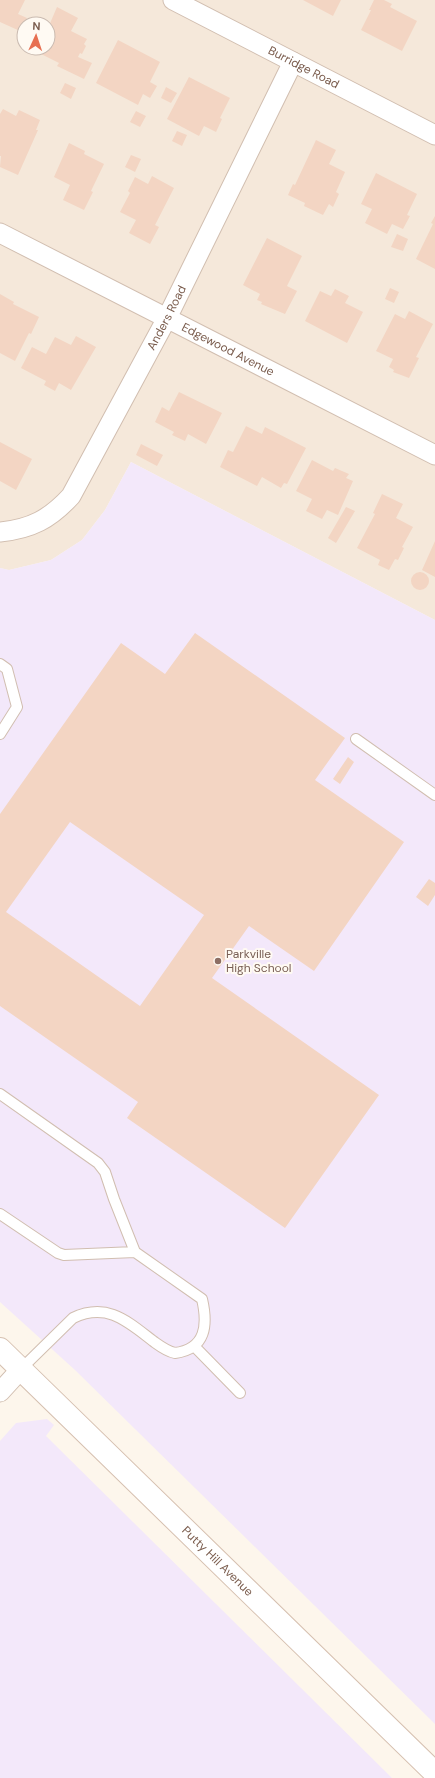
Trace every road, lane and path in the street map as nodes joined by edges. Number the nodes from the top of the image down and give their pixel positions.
1 (173, 0) edge
2 (292, 62) junction
3 (435, 135) edge
4 (0, 233) edge
5 (167, 318) junction
6 (435, 455) edge
7 (0, 532) edge
8 (0, 664) edge
9 (0, 734) edge
10 (356, 739) dead end
11 (435, 795) edge
12 (0, 1094) edge
13 (0, 1214) edge
14 (135, 1252) junction
15 (194, 1346) junction
16 (0, 1349) edge
17 (21, 1369) junction
18 (0, 1392) edge
19 (240, 1393) dead end
20 (435, 1773) edge

1 - 2 street, Burridge Road
2 - 3 street, Burridge Road
2 - 5 street, Anders Road
4 - 5 street, Edgewood Avenue
5 - 6 street, Edgewood Avenue
5 - 7 street, Anders Road
8 - 9 lane
10 - 11 lane
12 - 14 lane
13 - 14 lane
14 - 15 lane
15 - 17 lane
15 - 19 lane
16 - 17 main road, Putty Hill Avenue
17 - 18 street
17 - 20 main road, Putty Hill Avenue

